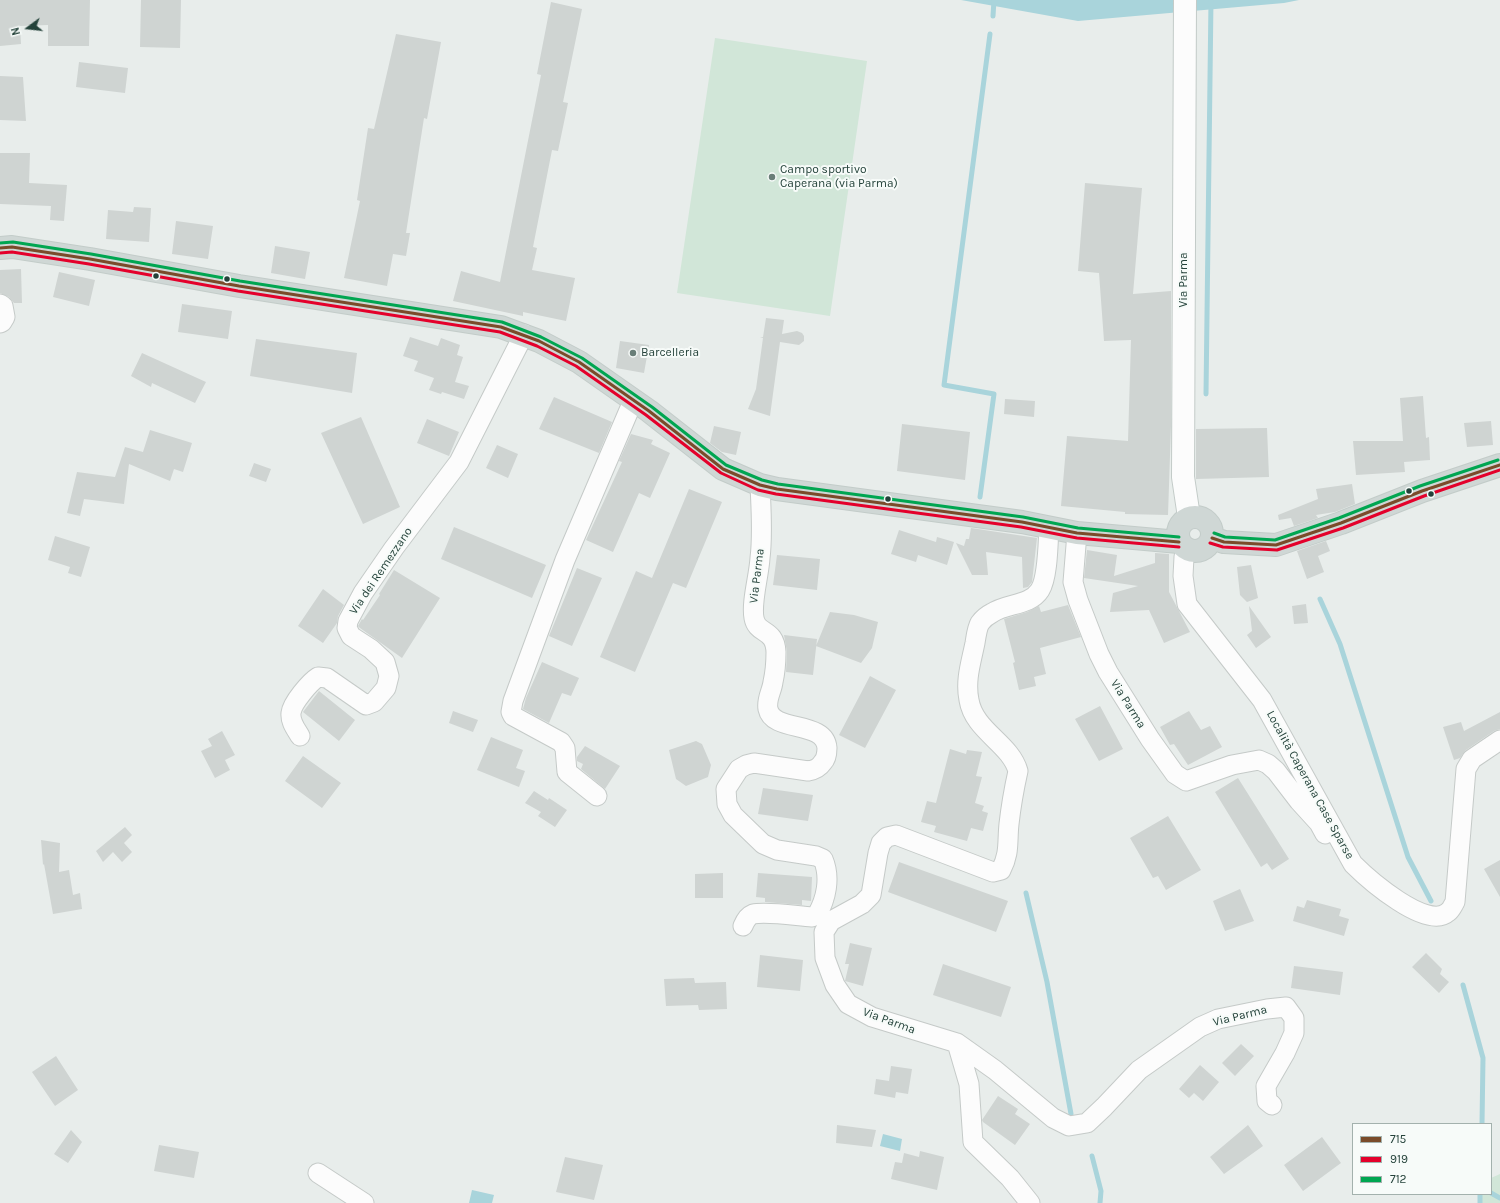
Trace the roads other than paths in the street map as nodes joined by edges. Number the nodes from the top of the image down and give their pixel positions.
1 (1185, 0) edge
2 (0, 248) edge
3 (0, 304) edge
4 (0, 323) edge
5 (524, 334) junction
6 (633, 401) junction
7 (1500, 465) edge
8 (760, 485) junction
9 (1189, 517) junction
10 (1049, 527) junction
11 (1077, 533) junction
12 (1212, 538) junction
13 (1183, 546) junction
14 (300, 736) dead end
15 (1500, 740) edge
16 (597, 796) dead end
17 (1346, 851) junction
18 (743, 926) dead end
19 (957, 1043) junction
20 (1272, 1105) dead end
21 (318, 1173) dead end
22 (364, 1203) edge
23 (1030, 1203) edge

1 - 9 main road, Via Parma
2 - 5 main road
3 - 4 street
5 - 6 main road
5 - 14 street, Via dei Remezzano
6 - 8 main road
6 - 16 street
7 - 12 main road
8 - 10 main road
8 - 18 street, Via Parma
9 - 12 main road
9 - 13 main road
10 - 11 main road
10 - 19 street, Via Parma
11 - 13 main road
11 - 17 street, Via Parma
12 - 13 main road
13 - 17 street, Località Caperana Case Sparse
15 - 17 street, Località Caperana Case Sparse
19 - 20 street, Via Parma
19 - 23 street
21 - 22 street

